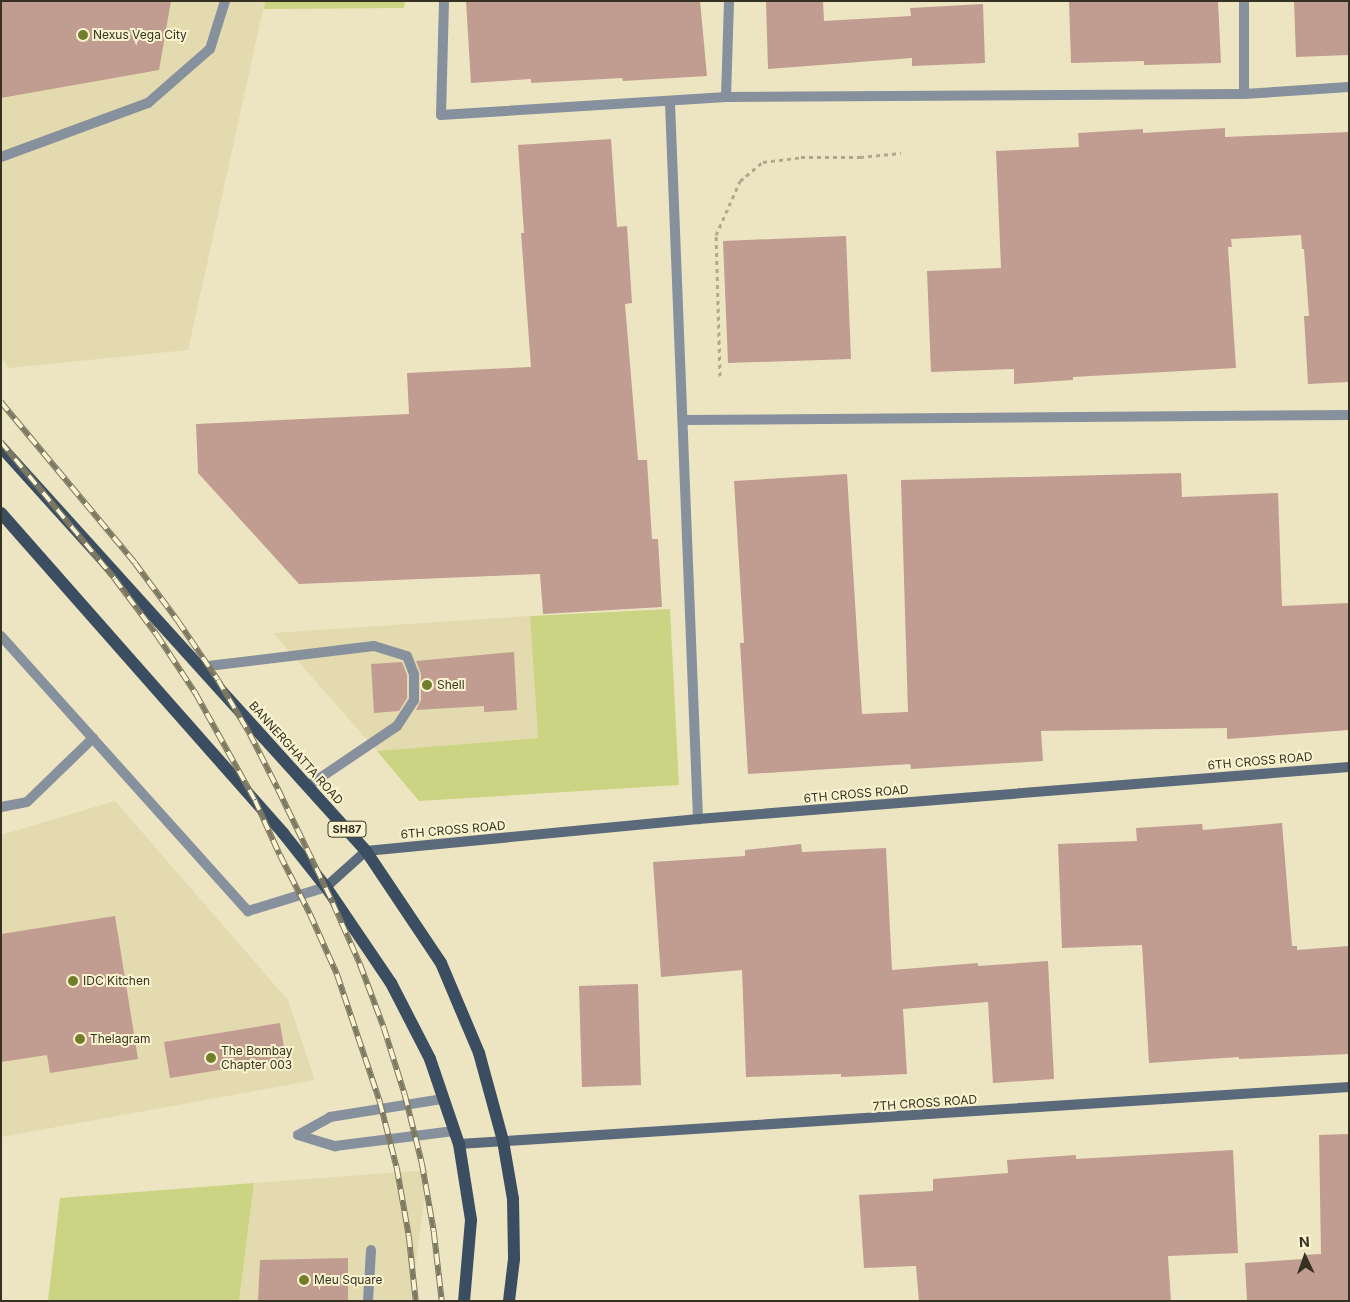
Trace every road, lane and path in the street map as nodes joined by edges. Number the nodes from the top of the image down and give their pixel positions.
1 (225, 1) edge
2 (444, 1) edge
3 (729, 1) edge
4 (1244, 1) edge
5 (1349, 87) edge
6 (1244, 94) junction
7 (726, 98) junction
8 (670, 103) junction
9 (901, 153) dead end
10 (1, 157) edge
11 (720, 376) dead end
12 (1349, 415) edge
13 (684, 420) junction
14 (1, 447) edge
15 (1, 513) edge
16 (1, 636) edge
17 (200, 667) junction
18 (93, 738) junction
19 (1349, 767) edge
20 (308, 786) junction
21 (1, 807) edge
22 (698, 819) junction
23 (366, 851) junction
24 (326, 887) junction
25 (1349, 1087) edge
26 (442, 1099) junction
27 (454, 1131) junction
28 (504, 1142) junction
29 (459, 1144) junction
30 (371, 1250) dead end
31 (368, 1301) edge
32 (464, 1301) edge
33 (509, 1301) edge

1 - 10 street
2 - 8 street
3 - 7 street
4 - 6 street
5 - 6 street
6 - 7 street
7 - 8 street
8 - 13 street
9 - 11 path
12 - 13 street
13 - 22 street
14 - 17 main road, BANNERGHATTA ROAD / SH87
15 - 24 main road
16 - 18 street
17 - 20 main road, BANNERGHATTA ROAD / SH87
17 - 20 street
18 - 21 street
18 - 24 street
19 - 22 main road, 6TH CROSS ROAD
20 - 23 main road, BANNERGHATTA ROAD / SH87
22 - 23 main road, 6TH CROSS ROAD
23 - 24 main road
23 - 28 main road, BANNERGHATTA ROAD / SH87
24 - 26 main road
25 - 28 main road, 7TH CROSS ROAD
26 - 27 main road
26 - 27 street
27 - 29 main road
28 - 29 main road, 7TH CROSS ROAD
28 - 33 main road, BANNERGHATTA ROAD / SH87
29 - 32 main road
30 - 31 street

